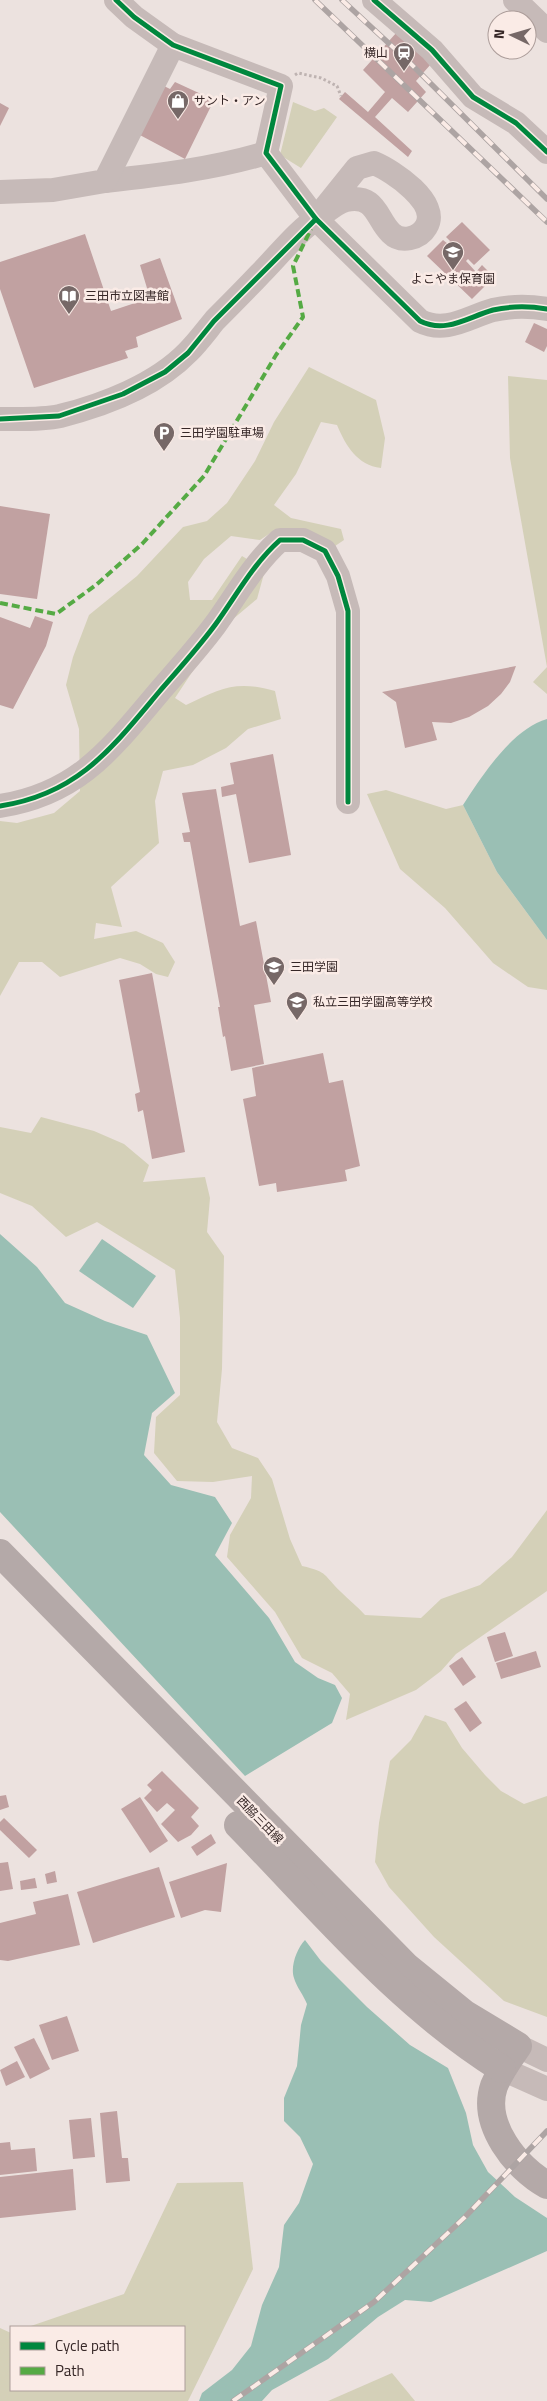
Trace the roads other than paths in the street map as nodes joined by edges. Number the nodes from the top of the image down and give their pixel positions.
1 (116, 0) edge
2 (374, 0) edge
3 (515, 0) edge
4 (547, 31) edge
5 (173, 45) junction
6 (547, 152) edge
7 (266, 153) junction
8 (105, 181) junction
9 (0, 192) edge
10 (316, 219) junction
11 (547, 309) edge
12 (0, 420) edge
13 (348, 802) dead end
14 (0, 806) edge
15 (0, 1553) edge
16 (0, 1580) edge
17 (518, 2046) junction
18 (547, 2060) edge
19 (502, 2069) junction
20 (547, 2090) edge
21 (547, 2185) edge

1 - 5 street
2 - 6 street
3 - 4 street
5 - 7 street
5 - 8 street
7 - 8 street
7 - 10 street
8 - 9 street
10 - 10 street
10 - 11 street
10 - 12 street
13 - 14 street
15 - 17 main road, 西脇三田線
16 - 19 main road, 西脇三田線
17 - 18 street
17 - 19 main road
19 - 20 street
19 - 21 main road

